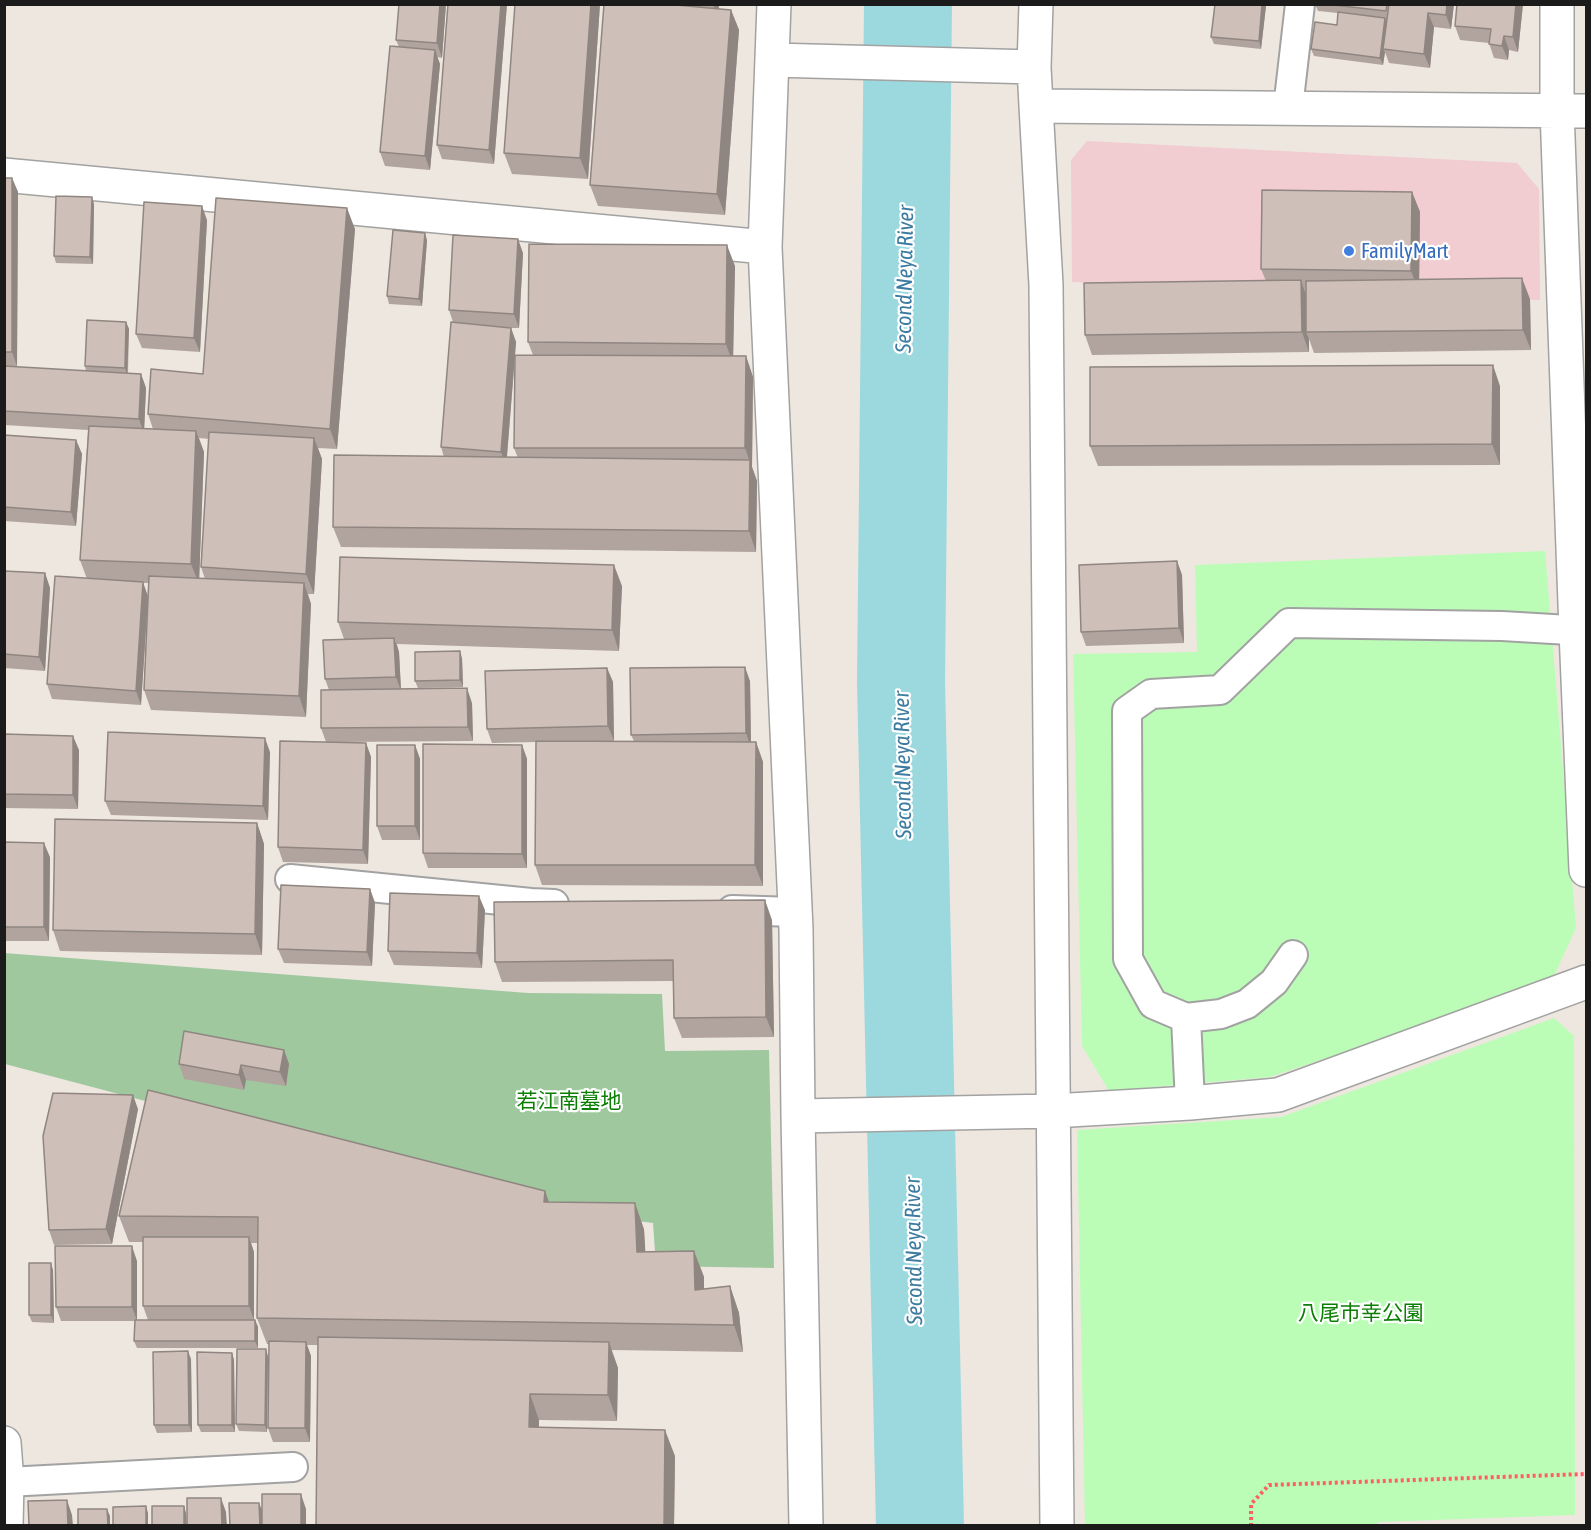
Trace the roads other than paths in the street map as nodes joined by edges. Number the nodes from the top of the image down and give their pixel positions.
1 (774, 4) edge
2 (1036, 4) edge
3 (1299, 4) edge
4 (1557, 4) edge
5 (773, 60) junction
6 (1034, 67) junction
7 (1036, 106) junction
8 (1288, 108) junction
9 (1572, 110) edge
10 (4, 175) edge
11 (765, 247) junction
12 (1581, 631) edge
13 (1587, 870) edge
14 (290, 879) dead end
15 (577, 904) edge
16 (703, 909) edge
17 (795, 912) junction
18 (1293, 955) dead end
19 (1587, 982) edge
20 (1186, 1018) junction
21 (1190, 1104) junction
22 (1053, 1111) junction
23 (798, 1116) junction
24 (4, 1443) edge
25 (293, 1467) dead end
26 (6, 1482) edge
27 (6, 1526) edge
28 (806, 1526) edge
29 (1058, 1526) edge

1 - 5 street
2 - 6 street
3 - 8 lane
4 - 9 street
5 - 6 street
5 - 11 street
6 - 7 street
7 - 8 street
7 - 22 street
8 - 9 street
9 - 12 street
10 - 11 street
11 - 17 street
12 - 13 street
12 - 20 lane
14 - 15 lane
16 - 17 lane
17 - 23 street
18 - 20 lane
19 - 21 street
20 - 21 lane
21 - 22 street
22 - 23 street
22 - 29 street
23 - 28 street
24 - 26 street
25 - 26 lane
26 - 27 street

